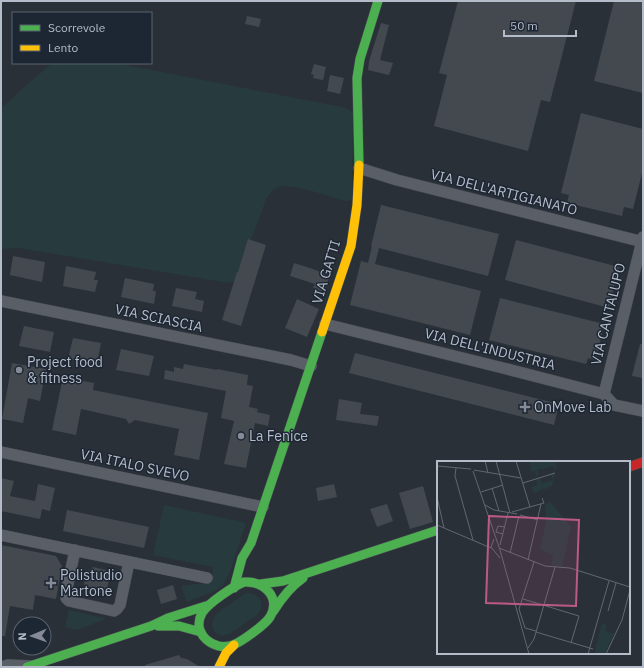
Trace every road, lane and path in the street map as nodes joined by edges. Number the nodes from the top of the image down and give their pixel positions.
1 (378, 1) edge
2 (359, 168) junction
3 (643, 241) edge
4 (1, 301) edge
5 (14, 304) junction
6 (1, 308) edge
7 (326, 324) junction
8 (311, 366) junction
9 (604, 394) junction
10 (643, 412) edge
11 (1, 452) edge
12 (643, 462) edge
13 (630, 467) edge
14 (263, 506) junction
15 (437, 530) edge
16 (1, 535) edge
17 (251, 543) junction
18 (74, 550) junction
19 (129, 562) junction
20 (249, 562) dead end
21 (252, 572) dead end
22 (313, 572) junction
23 (207, 578) dead end
24 (259, 583) junction
25 (234, 588) junction
26 (209, 605) junction
27 (273, 612) junction
28 (151, 626) junction
29 (201, 632) junction
30 (207, 641) junction
31 (234, 645) junction
32 (214, 662) edge
33 (29, 666) edge
34 (2, 667) edge

1 - 2 main road, VIA GATTI
2 - 3 street, VIA DELL'ARTIGIANATO
2 - 7 main road, VIA GATTI
3 - 9 street, VIA CANTALUPO
4 - 5 street, VIA SCIASCIA
5 - 6 street
5 - 8 street, VIA SCIASCIA
7 - 8 main road, VIA GATTI
7 - 9 street, VIA DELL'INDUSTRIA
8 - 14 main road, VIA GATTI
9 - 10 street, VIA DELL'INDUSTRIA
11 - 14 street, VIA ITALO SVEVO
12 - 13 main road
14 - 17 main road, VIA GATTI
15 - 22 main road
16 - 18 street
17 - 20 main road, VIA GATTI
17 - 25 main road, VIA GATTI
18 - 19 street
18 - 19 street
19 - 23 street
21 - 24 main road
22 - 24 main road
22 - 27 main road
24 - 25 main road
24 - 27 main road
25 - 26 main road
26 - 28 main road
26 - 29 main road
27 - 31 main road
28 - 29 main road
28 - 33 main road
29 - 30 main road
30 - 31 main road
30 - 32 main road
31 - 32 main road
33 - 34 street

